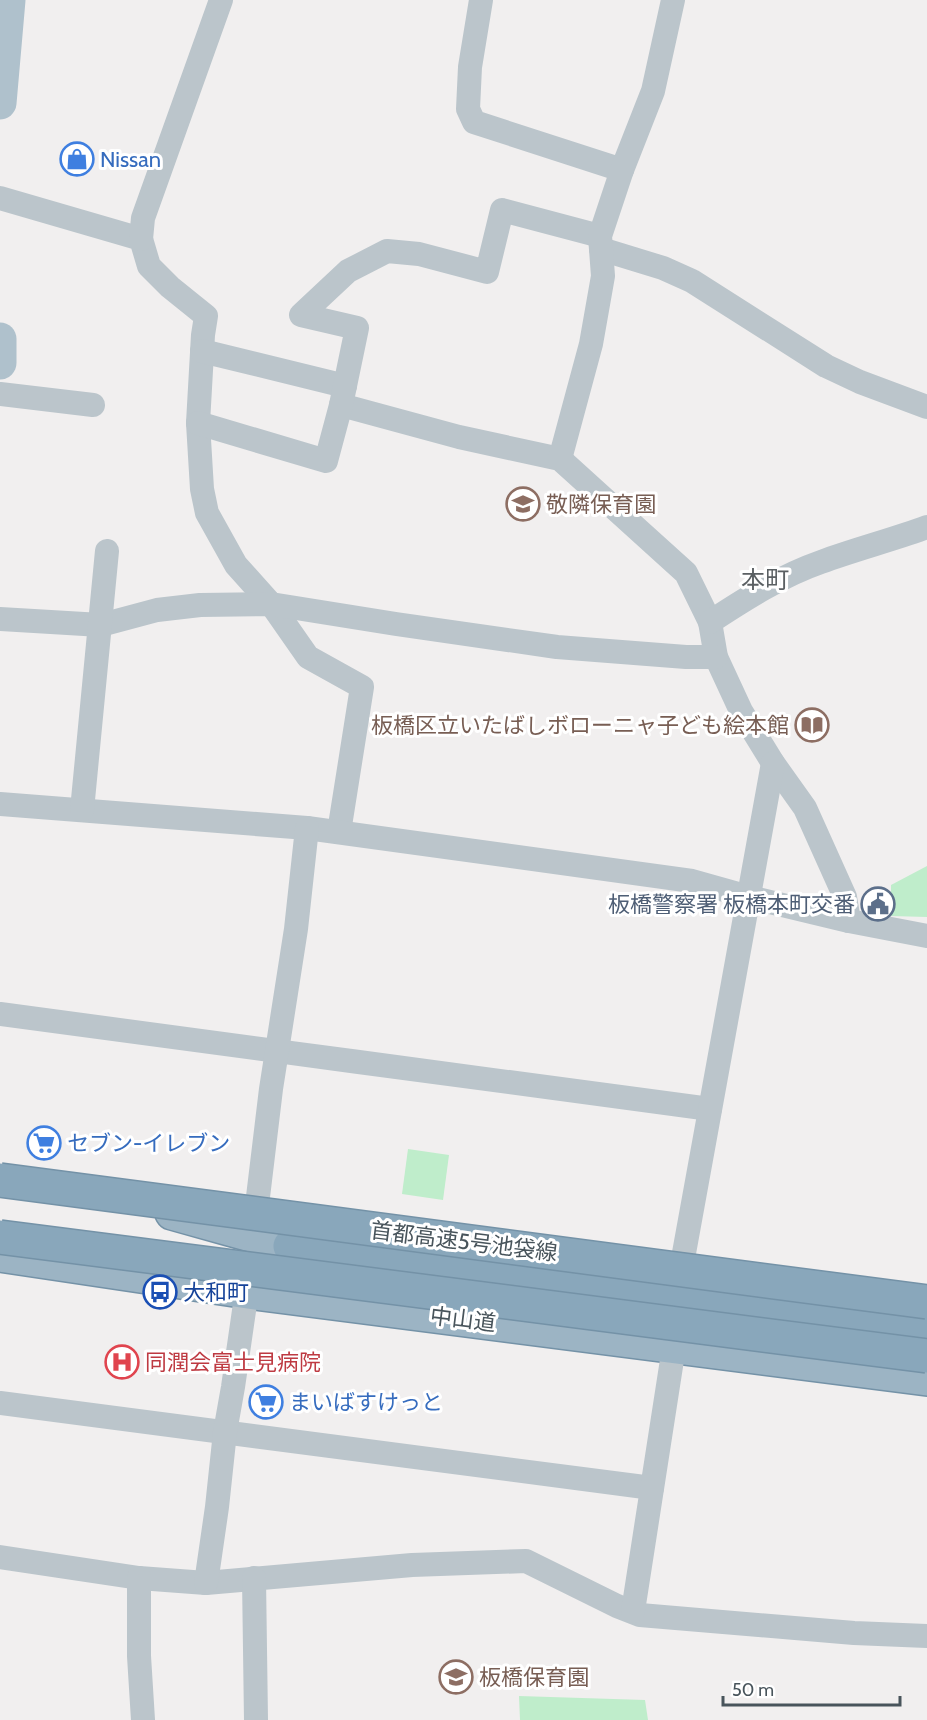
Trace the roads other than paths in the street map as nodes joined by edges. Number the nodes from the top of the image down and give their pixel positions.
1 (9, 0) edge
2 (221, 0) edge
3 (481, 0) edge
4 (673, 0) edge
5 (0, 103) edge
6 (622, 170) junction
7 (0, 198) edge
8 (141, 238) junction
9 (600, 243) junction
10 (0, 339) edge
11 (202, 351) junction
12 (0, 363) edge
13 (0, 394) edge
14 (343, 395) junction
15 (93, 405) dead end
16 (927, 407) edge
17 (198, 423) junction
18 (560, 459) junction
19 (927, 527) edge
20 (107, 551) dead end
21 (272, 604) junction
22 (0, 619) edge
23 (710, 622) junction
24 (101, 625) junction
25 (716, 657) junction
26 (773, 763) junction
27 (0, 804) edge
28 (82, 810) junction
29 (307, 828) junction
30 (339, 832) junction
31 (749, 897) junction
32 (849, 921) junction
33 (927, 936) edge
34 (0, 1014) edge
35 (277, 1050) junction
36 (710, 1109) junction
37 (0, 1170) edge
38 (0, 1180) edge
39 (254, 1222) junction
40 (0, 1237) edge
41 (0, 1255) edge
42 (682, 1264) junction
43 (248, 1292) junction
44 (927, 1293) edge
45 (927, 1302) edge
46 (927, 1330) edge
47 (674, 1347) junction
48 (927, 1356) edge
49 (927, 1379) edge
50 (0, 1403) edge
51 (225, 1432) junction
52 (652, 1488) junction
53 (0, 1557) edge
54 (139, 1578) junction
55 (254, 1578) junction
56 (206, 1582) junction
57 (633, 1611) junction
58 (927, 1636) edge
59 (143, 1720) edge
60 (256, 1720) edge

1 - 5 main road
2 - 8 street
3 - 6 street
4 - 6 street
6 - 9 street
7 - 8 street
8 - 11 street
9 - 14 street
9 - 16 street
9 - 18 street
10 - 12 main road
11 - 14 street
11 - 17 street
13 - 15 street
14 - 17 street
14 - 18 street
17 - 21 street
18 - 23 street
19 - 23 street
20 - 24 street
21 - 24 street
21 - 25 street
21 - 30 street
22 - 24 street
23 - 25 street
24 - 28 street
25 - 26 street
26 - 31 street
26 - 32 street
27 - 28 street
28 - 29 street
29 - 30 street
29 - 35 street
30 - 31 street
31 - 32 street
31 - 36 street
32 - 33 street
34 - 35 street
35 - 36 street
35 - 39 street
36 - 42 street
37 - 39 highway
38 - 45 highway, 首都高速5号池袋線, bridge
39 - 42 highway
39 - 43 street
39 - 46 highway
40 - 48 highway, bridge
41 - 43 highway, 中山道
42 - 44 highway
43 - 47 highway, 中山道
43 - 51 street
47 - 49 highway, 中山道
47 - 52 street
50 - 51 street
51 - 52 street
51 - 56 street
52 - 57 street
53 - 54 street
54 - 56 street
54 - 59 street
55 - 56 street
55 - 57 street
55 - 60 street
57 - 58 street

